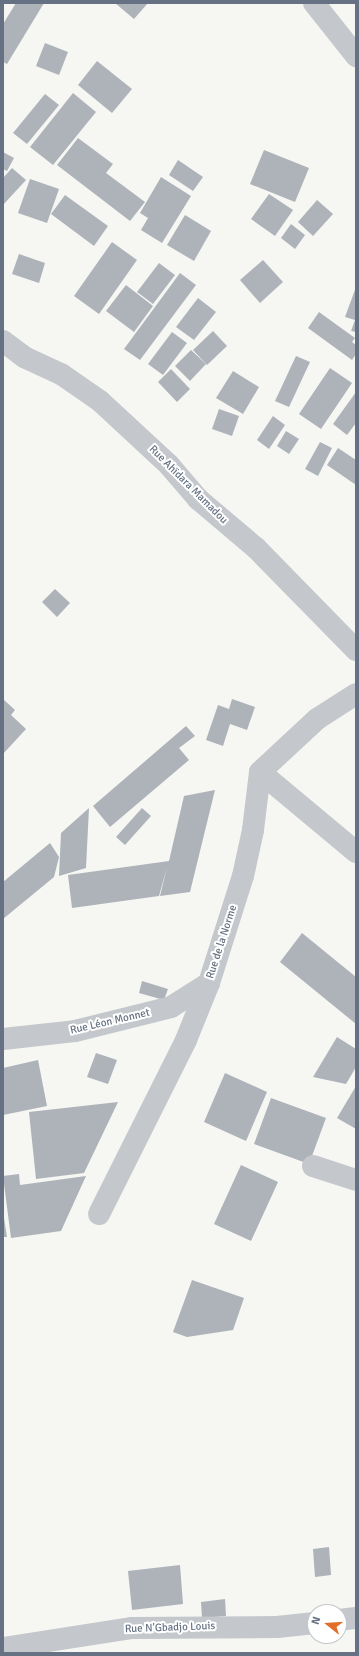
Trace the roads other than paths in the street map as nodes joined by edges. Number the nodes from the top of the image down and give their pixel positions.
1 (314, 3) edge
2 (356, 56) edge
3 (3, 341) edge
4 (356, 650) edge
5 (356, 694) edge
6 (260, 772) junction
7 (356, 852) edge
8 (209, 983) junction
9 (3, 1039) edge
10 (313, 1166) dead end
11 (356, 1180) edge
12 (99, 1214) dead end
13 (307, 1623) edge
14 (64, 1646) edge
15 (3, 1648) edge

1 - 2 street
3 - 4 street, Rue Ahïdara Mamadou
5 - 6 street
6 - 7 street
6 - 8 street, Rue de la Norme
8 - 9 street, Rue Léon Monnet
8 - 12 street, Rue de la Norme
10 - 11 street
13 - 14 street, Rue N'Gbadjo Louis
14 - 15 street, Rue N'Gbadjo Louis

